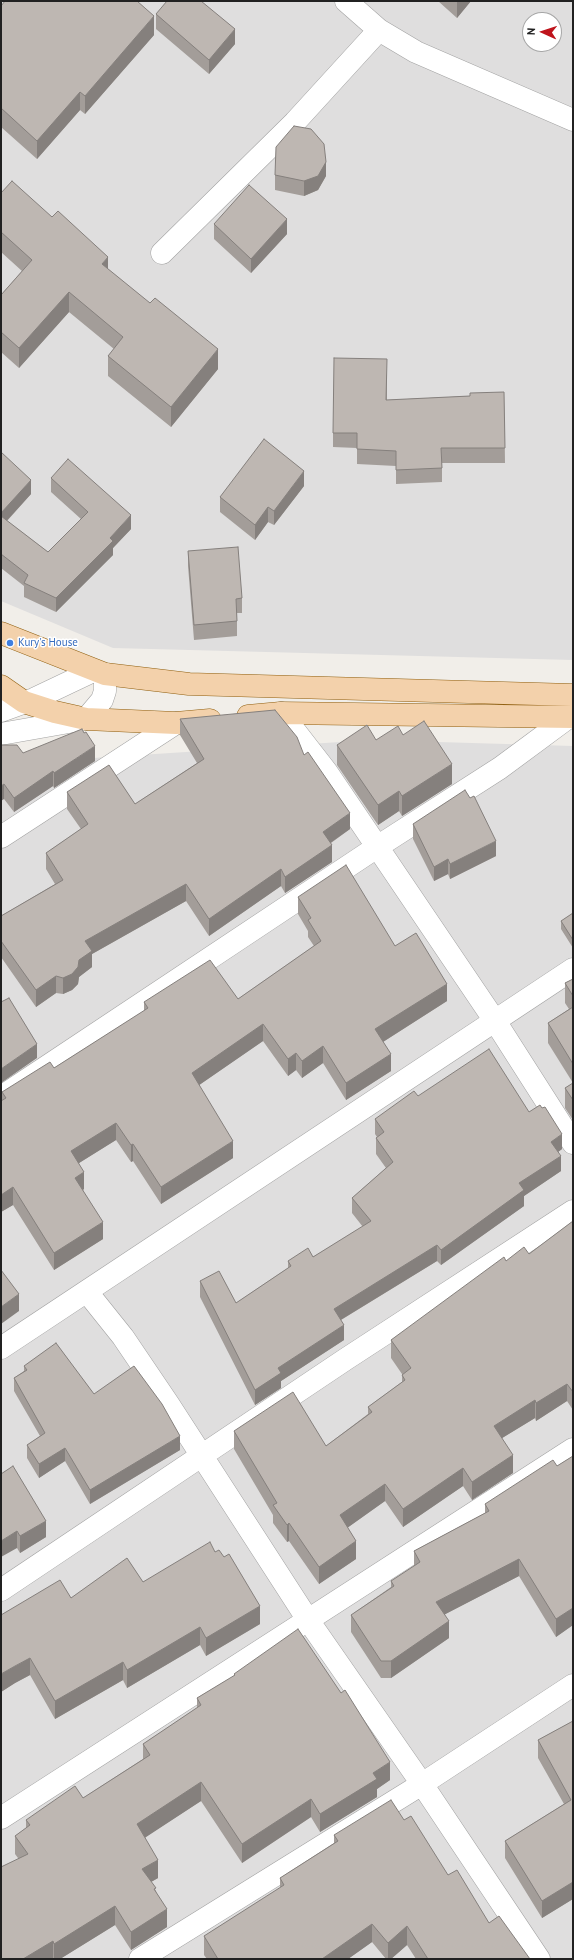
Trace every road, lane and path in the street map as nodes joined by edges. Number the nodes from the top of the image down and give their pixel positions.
1 (346, 1) edge
2 (379, 30) junction
3 (573, 120) edge
4 (162, 253) dead end
5 (1, 633) edge
6 (99, 672) junction
7 (1, 686) edge
8 (573, 695) edge
9 (24, 702) junction
10 (1, 711) edge
11 (281, 713) junction
12 (571, 717) edge
13 (86, 719) junction
14 (176, 723) junction
15 (1, 734) edge
16 (1, 837) edge
17 (377, 847) junction
18 (573, 969) edge
19 (495, 1022) junction
20 (1, 1097) edge
21 (573, 1143) edge
22 (573, 1211) edge
23 (87, 1292) junction
24 (1, 1348) edge
25 (573, 1449) edge
26 (202, 1455) junction
27 (1, 1590) edge
28 (308, 1620) junction
29 (573, 1685) edge
30 (422, 1784) junction
31 (1, 1818) edge
32 (140, 1959) edge
33 (539, 1959) edge

1 - 2 street
2 - 3 street
2 - 4 street
5 - 6 main road
6 - 8 main road
6 - 9 street
6 - 13 street
7 - 9 main road
9 - 10 street
9 - 13 main road
11 - 12 main road
11 - 14 main road
11 - 17 street
12 - 17 street
13 - 14 main road
13 - 15 street
14 - 16 street
17 - 19 street
17 - 20 street
18 - 19 street
19 - 21 street
19 - 23 street
22 - 26 street
23 - 24 street
23 - 26 street
25 - 28 street
26 - 27 street
26 - 28 street
28 - 30 street
28 - 31 street
29 - 30 street
30 - 32 street
30 - 33 street

